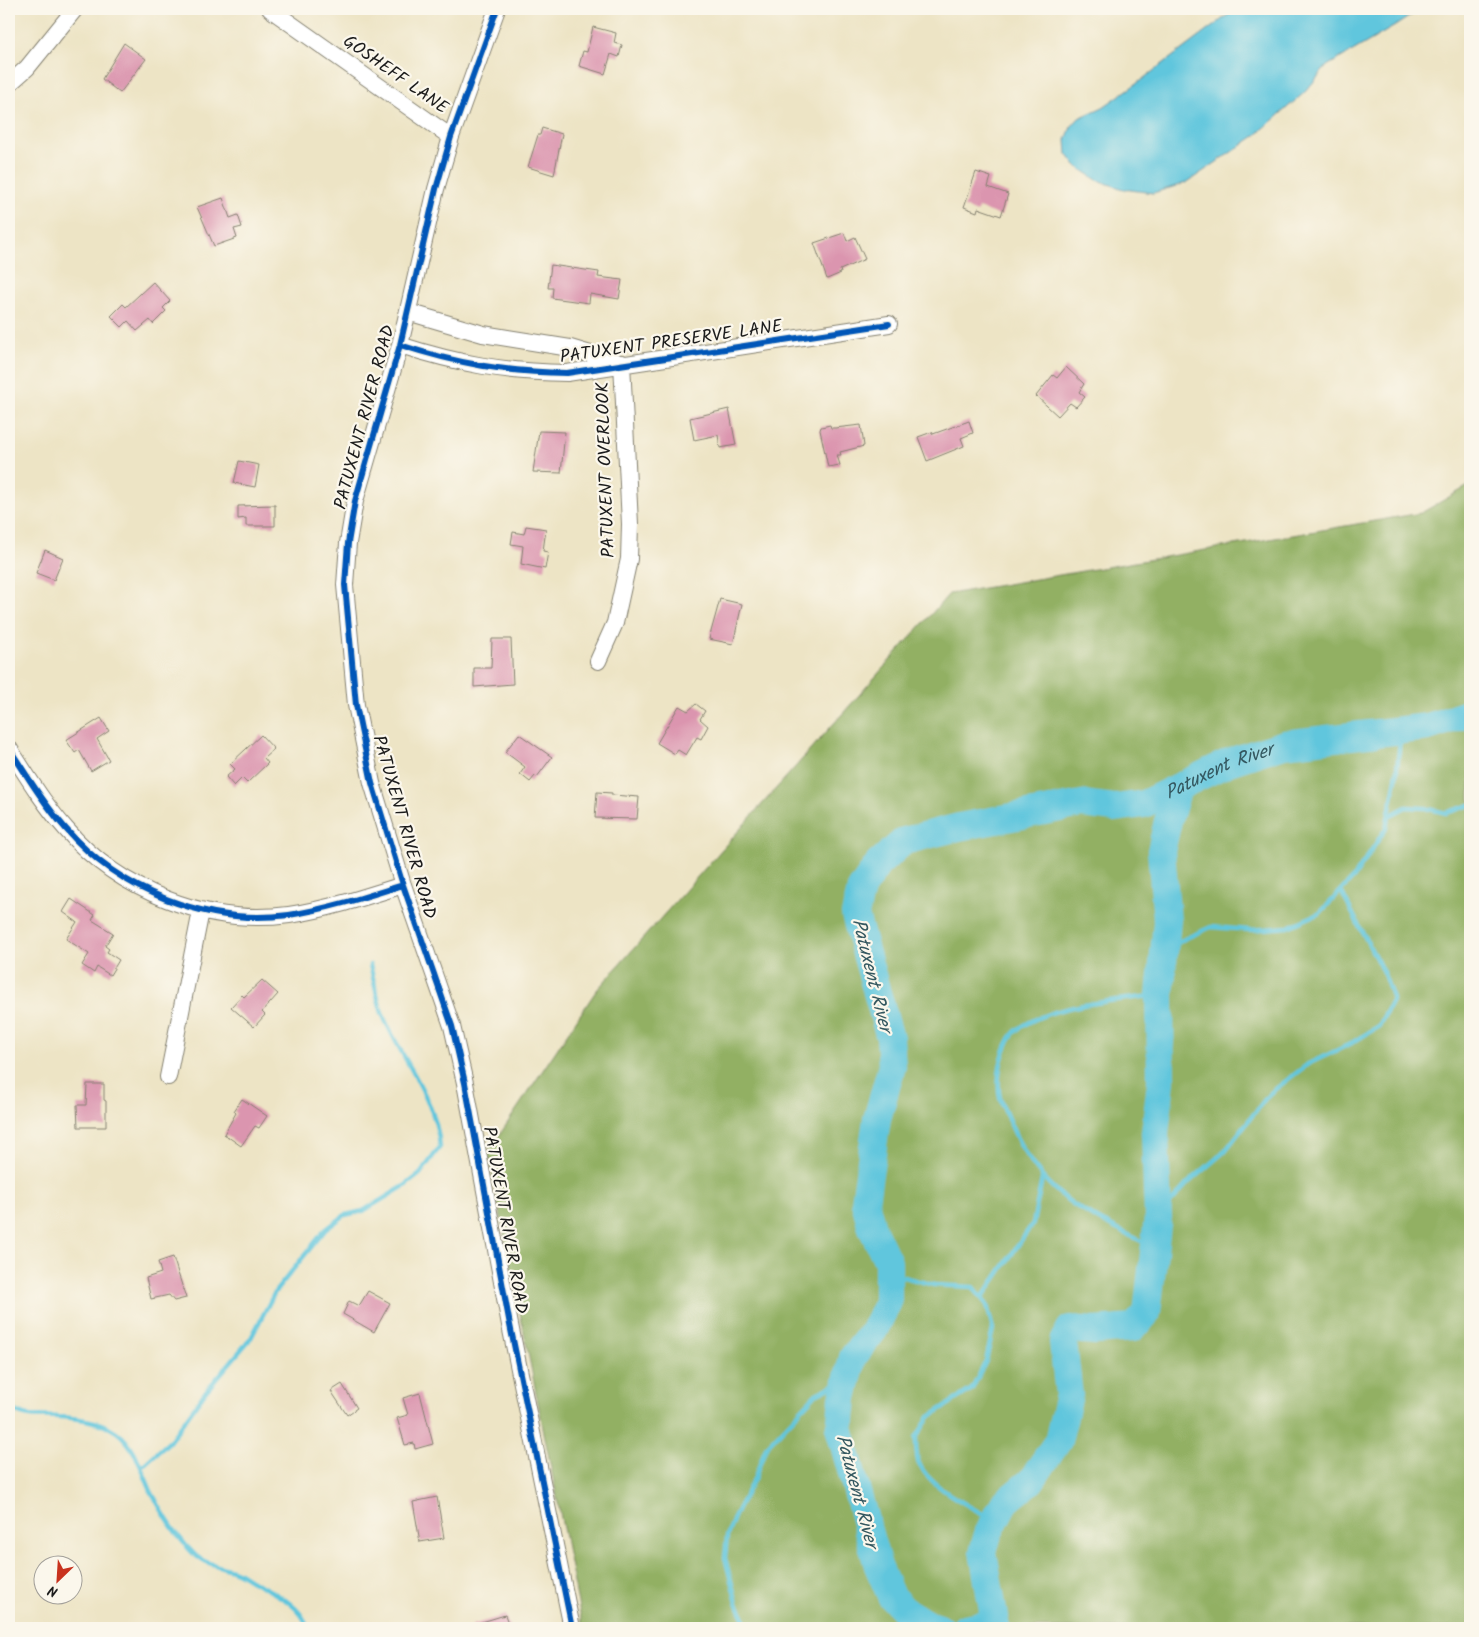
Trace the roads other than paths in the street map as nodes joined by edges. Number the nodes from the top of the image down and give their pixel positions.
1 (75, 9) edge
2 (270, 9) edge
3 (497, 9) edge
4 (9, 84) edge
5 (451, 137) junction
6 (408, 312) junction
7 (889, 324) dead end
8 (400, 346) junction
9 (622, 363) junction
10 (598, 662) dead end
11 (9, 748) edge
12 (403, 885) junction
13 (201, 911) junction
14 (168, 1077) dead end
15 (572, 1628) edge

1 - 4 street
2 - 5 street, GOSHEFF LANE
3 - 5 street, PATUXENT RIVER ROAD
5 - 6 street, PATUXENT RIVER ROAD
6 - 8 street, PATUXENT RIVER ROAD
6 - 9 street, PATUXENT PRESERVE LANE
7 - 9 street, PATUXENT PRESERVE LANE
8 - 9 street, PATUXENT PRESERVE LANE
8 - 12 street, PATUXENT RIVER ROAD
9 - 10 street, PATUXENT OVERLOOK
11 - 13 street
12 - 13 street
12 - 15 street, PATUXENT RIVER ROAD
13 - 14 street

